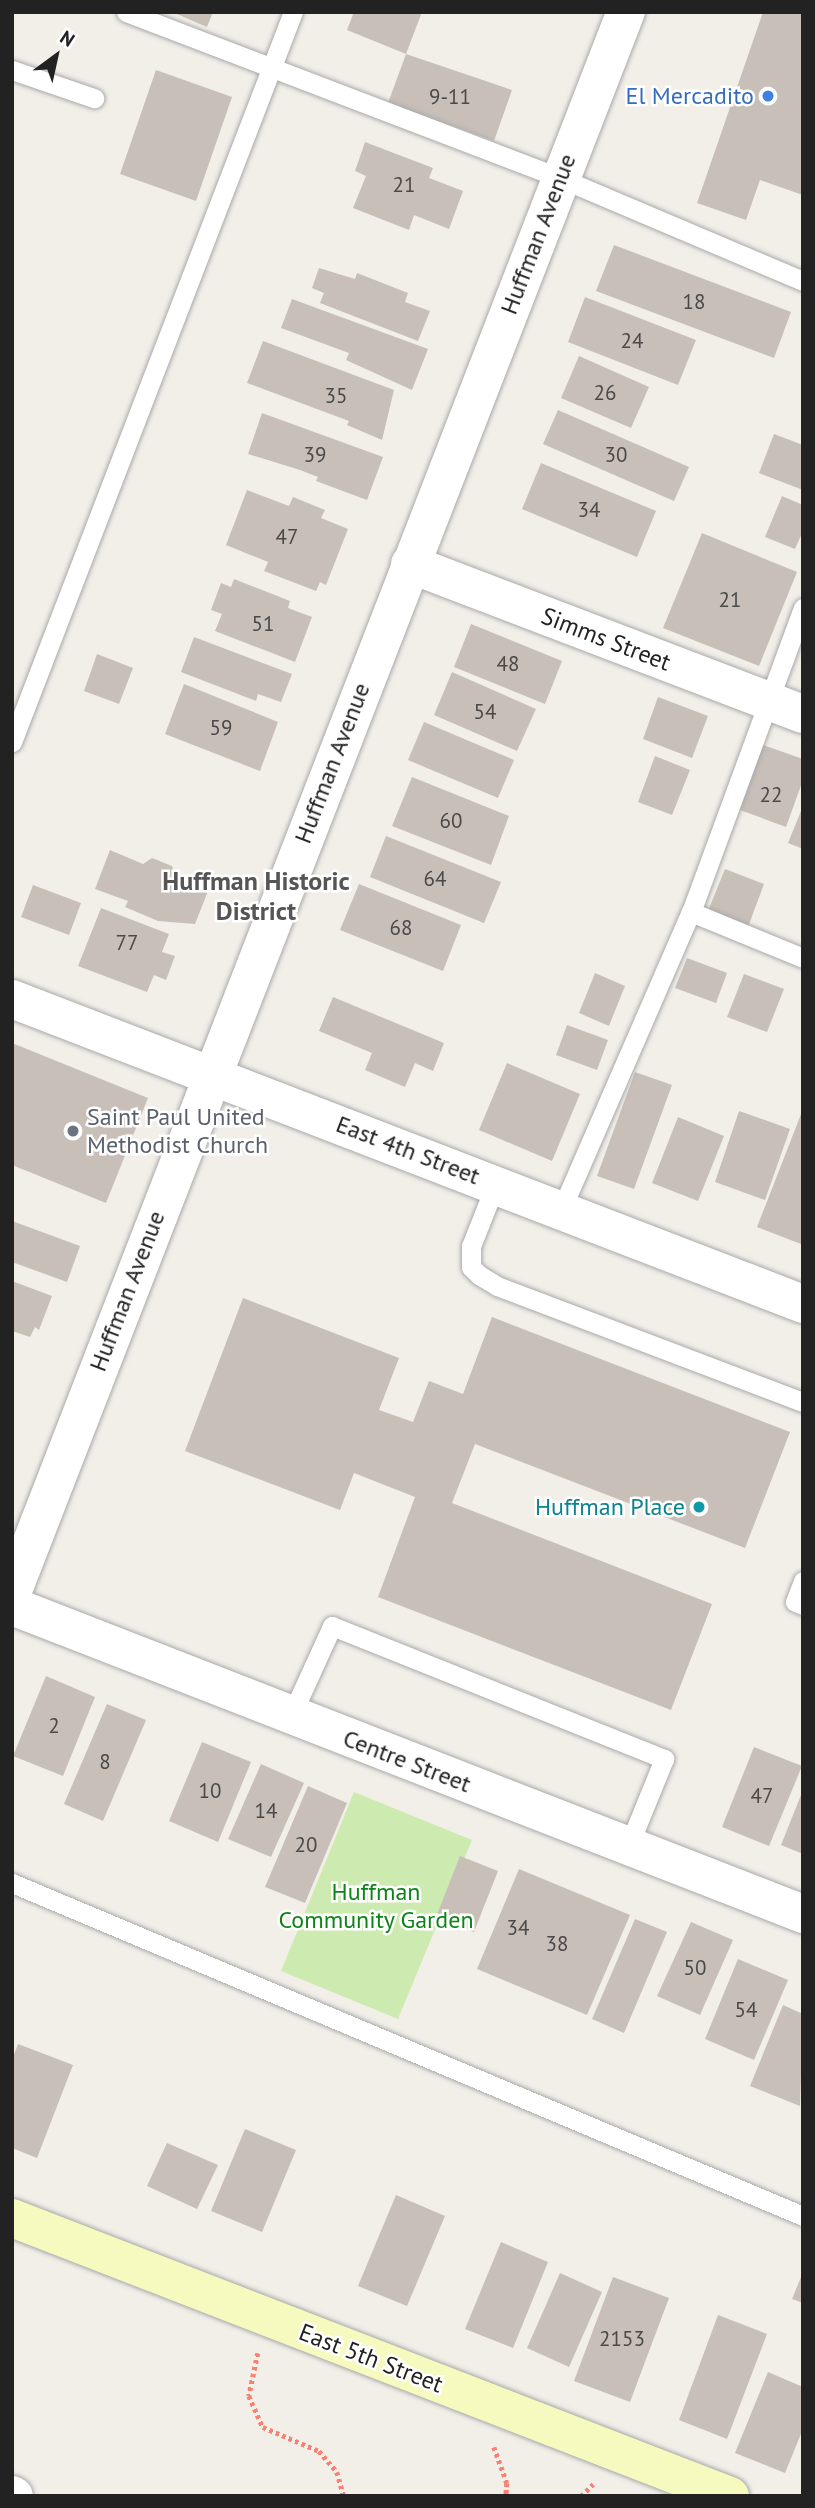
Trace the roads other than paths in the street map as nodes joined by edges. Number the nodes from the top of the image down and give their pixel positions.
1 (126, 12) edge
2 (293, 12) edge
3 (626, 12) edge
4 (272, 68) junction
5 (12, 69) edge
6 (94, 98) dead end
7 (560, 178) junction
8 (803, 281) edge
9 (410, 564) junction
10 (803, 608) edge
11 (786, 708) edge
12 (12, 742) edge
13 (691, 912) junction
14 (803, 958) edge
15 (12, 999) edge
16 (210, 1075) junction
17 (496, 1183) junction
18 (562, 1208) junction
19 (803, 1304) edge
20 (803, 1402) edge
21 (803, 1581) edge
22 (12, 1593) edge
23 (12, 1605) edge
24 (803, 1605) edge
25 (290, 1716) junction
26 (628, 1847) junction
27 (12, 1883) edge
28 (803, 1914) edge
29 (803, 2216) edge
30 (12, 2218) edge
31 (730, 2496) edge

1 - 4 lane
2 - 4 lane
3 - 7 street, Huffman Avenue
4 - 7 lane
4 - 12 lane
5 - 6 lane
7 - 8 lane
7 - 9 street, Huffman Avenue
9 - 11 street, Simms Street
9 - 16 street, Huffman Avenue
10 - 11 lane
11 - 13 lane
13 - 14 lane
13 - 18 lane
15 - 16 street, East 4th Street
16 - 17 street, East 4th Street
16 - 22 street, Huffman Avenue
17 - 18 street, East 4th Street
17 - 20 lane
18 - 19 street, East 4th Street
21 - 24 lane
23 - 25 street, Centre Street
25 - 26 street, Centre Street
25 - 26 lane
26 - 28 street, Centre Street
27 - 29 lane
30 - 31 main road, East 5th Street

